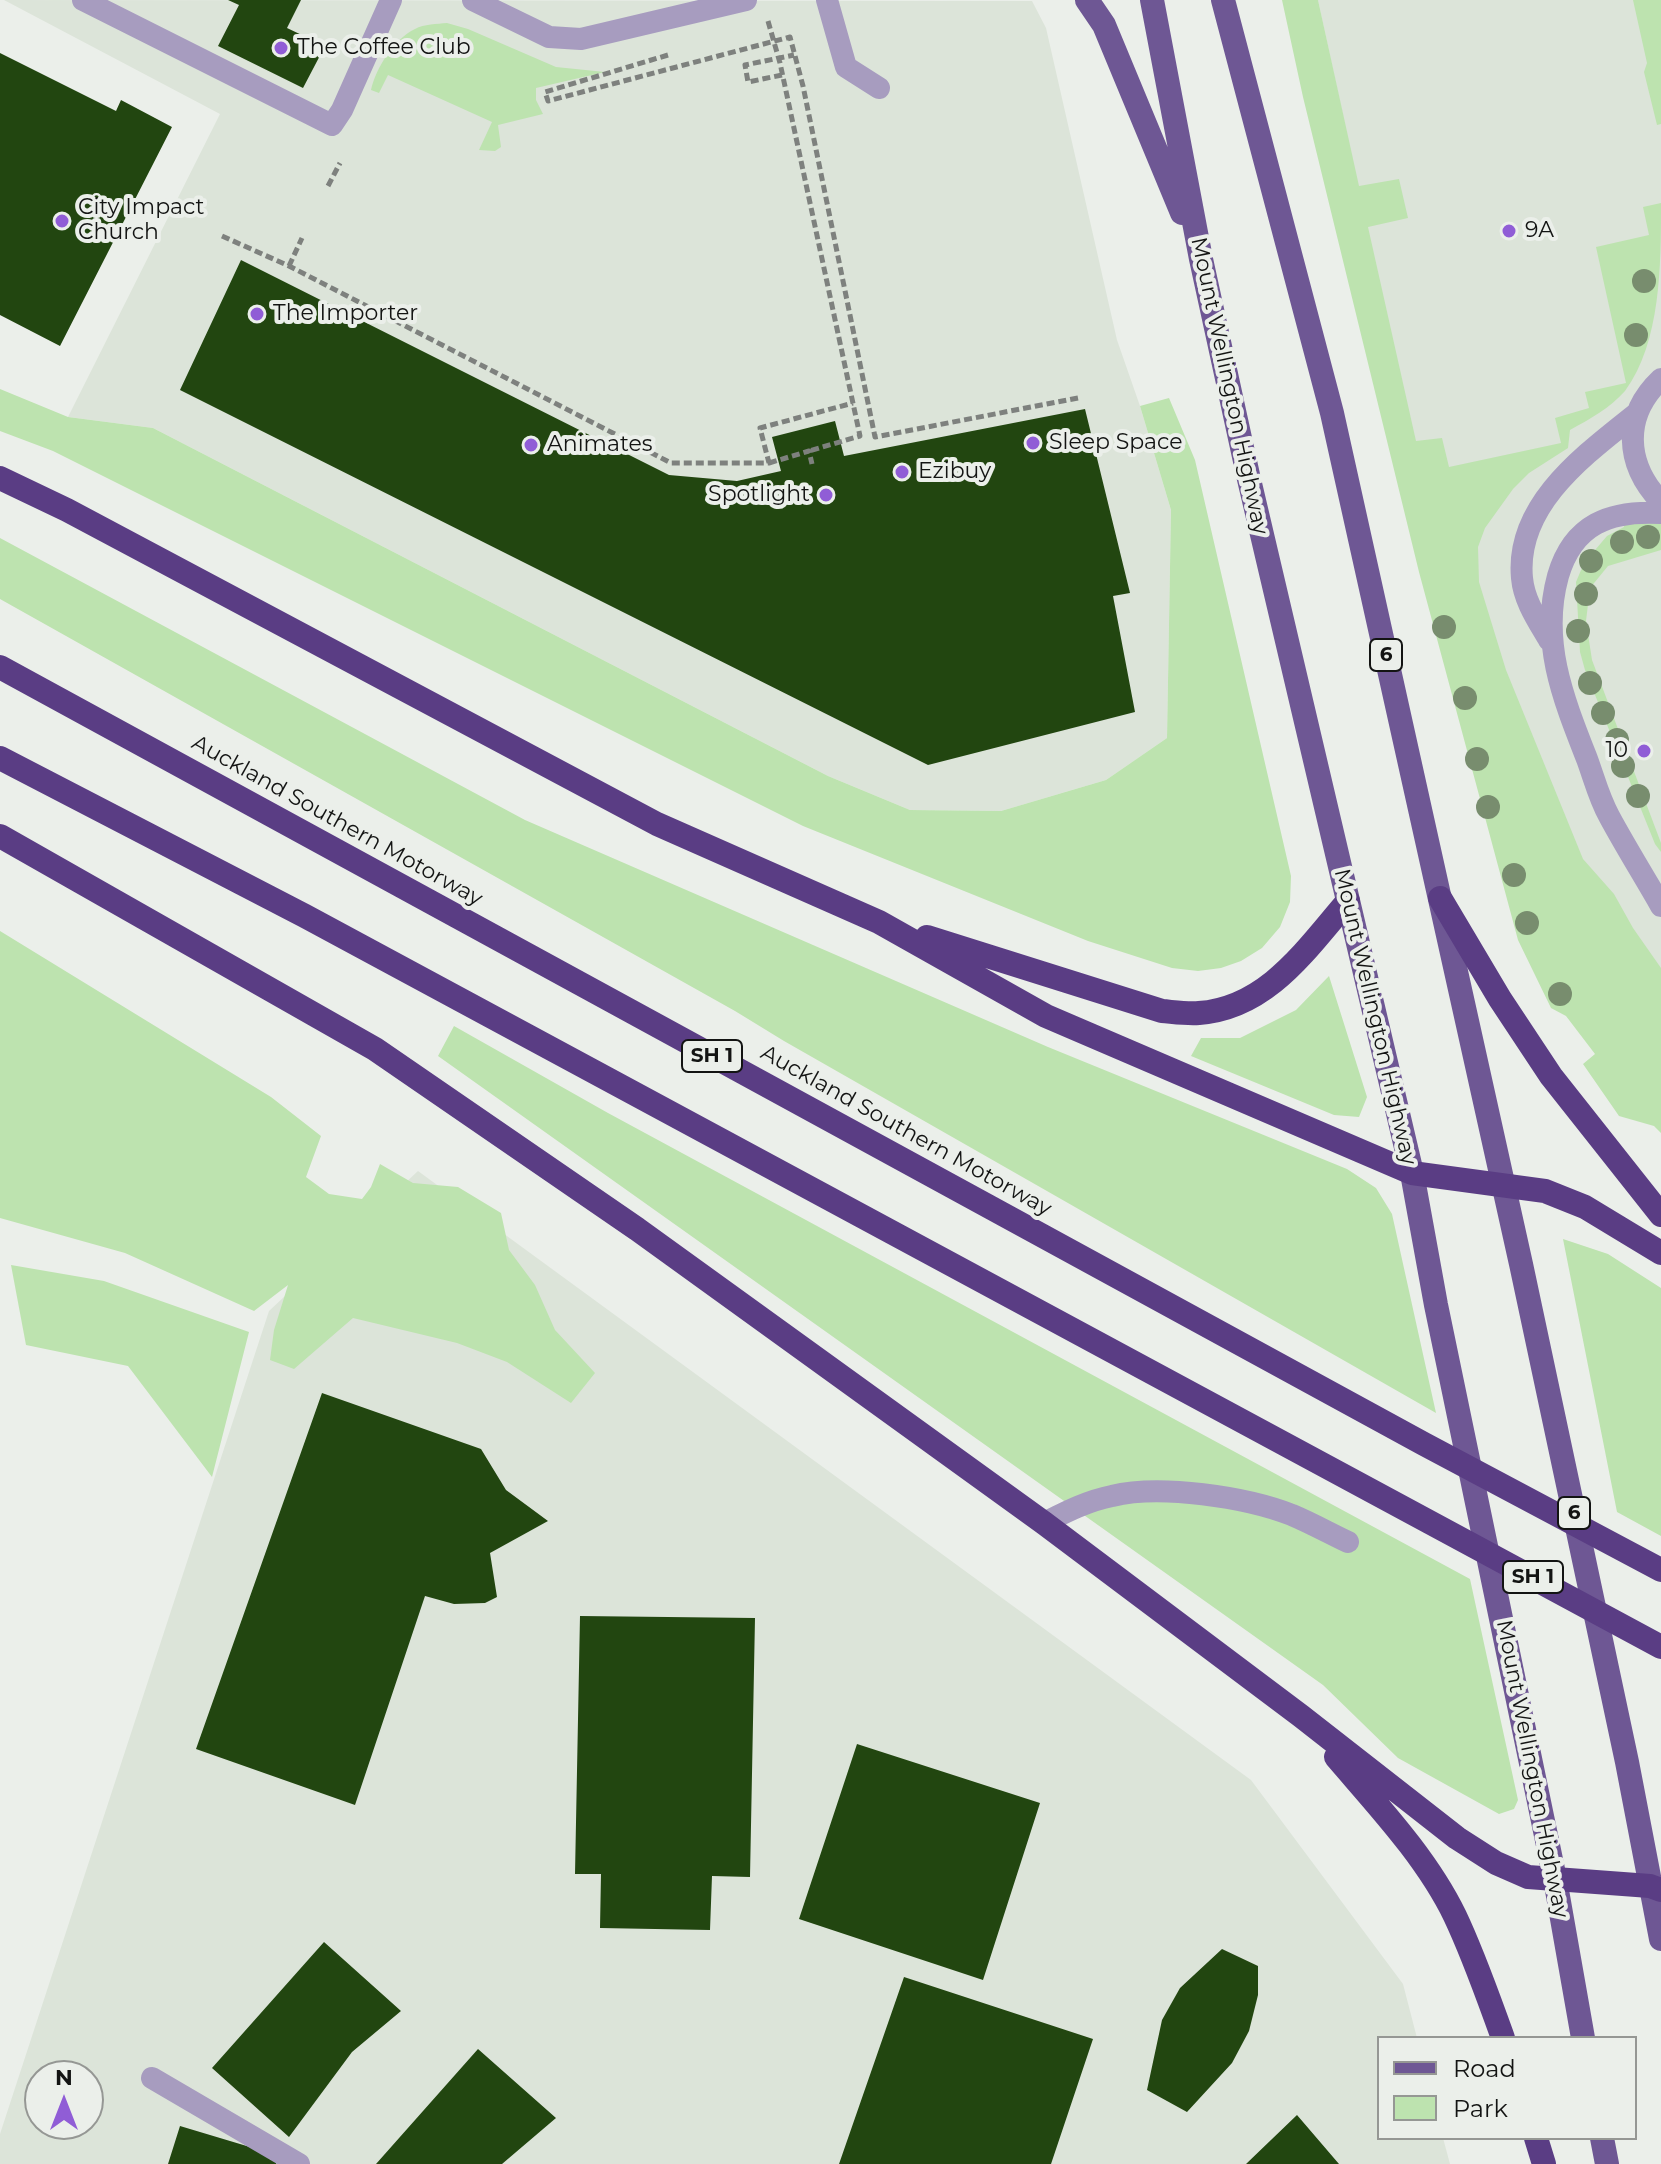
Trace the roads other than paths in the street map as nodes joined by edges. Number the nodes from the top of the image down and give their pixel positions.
1 (83, 0) edge
2 (391, 0) edge
3 (473, 0) edge
4 (746, 0) edge
5 (827, 0) edge
6 (1087, 0) edge
7 (1152, 0) edge
8 (1223, 0) edge
9 (879, 88) dead end
10 (1201, 259) junction
11 (1661, 367) edge
12 (1654, 385) edge
13 (1637, 413) junction
14 (0, 478) edge
15 (1661, 502) edge
16 (1661, 513) edge
17 (1552, 645) junction
18 (0, 667) edge
19 (0, 758) edge
20 (0, 836) edge
21 (1440, 898) junction
22 (1348, 901) junction
23 (1661, 906) edge
24 (879, 922) junction
25 (1412, 1173) junction
26 (1503, 1186) junction
27 (1661, 1215) edge
28 (1661, 1253) edge
29 (1044, 1523) junction
30 (1348, 1542) dead end
31 (1661, 1570) edge
32 (1652, 1642) edge
33 (1301, 1716) junction
34 (1555, 1879) junction
35 (1656, 1888) edge
36 (1661, 1939) edge
37 (1502, 2036) edge
38 (1583, 2036) edge
39 (152, 2078) dead end
40 (1537, 2140) edge
41 (1602, 2140) edge
42 (299, 2164) edge
43 (1544, 2164) edge
44 (1607, 2164) edge

1 - 2 lane
3 - 4 lane
5 - 9 lane
6 - 10 main road
7 - 10 main road, Mount Wellington Highway
8 - 21 main road, 6
10 - 22 main road, Mount Wellington Highway
11 - 12 lane
12 - 13 lane
13 - 15 lane
13 - 17 lane
14 - 24 highway
16 - 17 lane
17 - 23 lane
18 - 31 highway, Auckland Southern Motorway / SH 1
19 - 32 highway, SH 1
20 - 29 highway
21 - 26 main road, 6
21 - 27 highway
22 - 24 highway
22 - 25 main road, Mount Wellington Highway
24 - 25 highway
25 - 26 highway
25 - 34 main road, Mount Wellington Highway
26 - 28 highway
26 - 35 main road, 6
29 - 30 lane
29 - 33 highway
33 - 34 highway
33 - 37 highway
34 - 35 highway
34 - 38 main road, Mount Wellington Highway
35 - 36 main road, 6
39 - 42 lane
40 - 43 highway
41 - 44 main road

